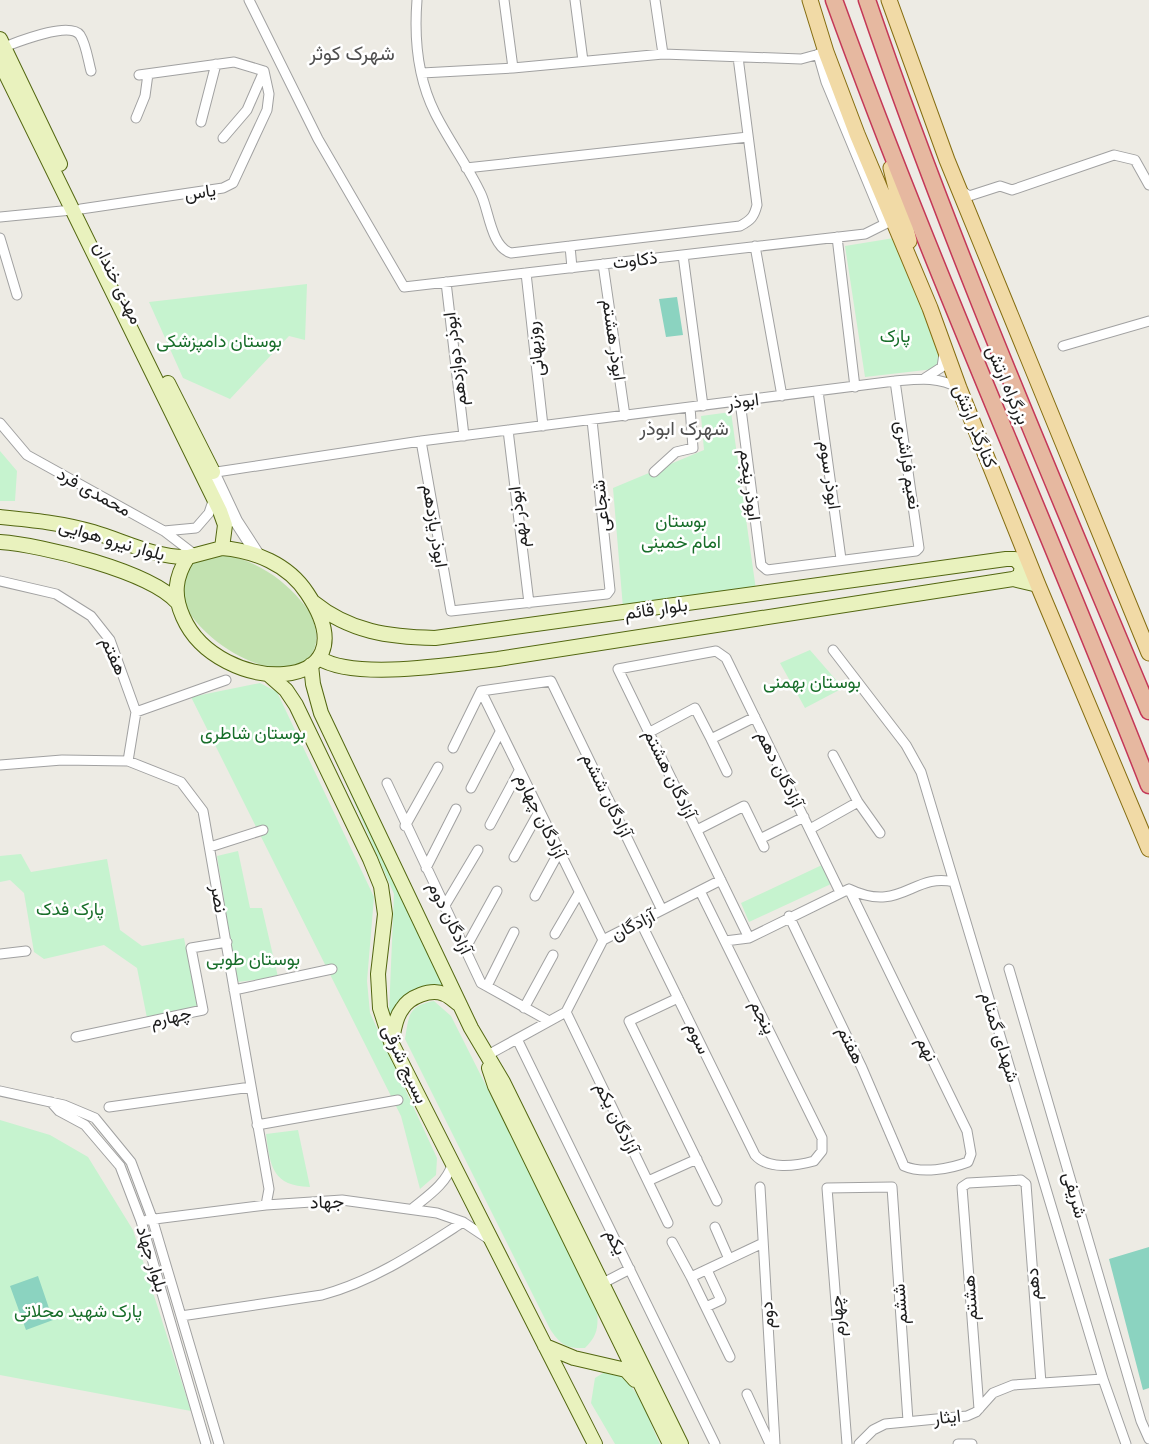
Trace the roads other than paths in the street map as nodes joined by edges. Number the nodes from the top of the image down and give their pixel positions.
1 (249, 0) edge
2 (417, 0) edge
3 (504, 0) edge
4 (575, 0) edge
5 (655, 0) edge
6 (810, 0) edge
7 (834, 0) edge
8 (867, 0) edge
9 (889, 0) edge
10 (2, 43) edge
11 (822, 53) junction
12 (663, 54) junction
13 (738, 57) junction
14 (583, 61) junction
15 (0, 62) edge
16 (216, 64) junction
17 (513, 68) junction
18 (91, 71) dead end
19 (264, 71) junction
20 (422, 73) junction
21 (136, 118) dead end
22 (201, 122) dead end
23 (881, 130) junction
24 (748, 137) junction
25 (223, 138) dead end
26 (466, 168) junction
27 (1149, 184) edge
28 (960, 190) junction
29 (76, 209) junction
30 (0, 217) edge
31 (837, 237) junction
32 (0, 238) edge
33 (570, 246) junction
34 (755, 246) junction
35 (683, 255) junction
36 (603, 264) junction
37 (572, 268) junction
38 (526, 273) junction
39 (446, 282) junction
40 (16, 294) dead end
41 (930, 308) junction
42 (1149, 321) edge
43 (1063, 346) dead end
44 (944, 347) junction
45 (923, 379) junction
46 (895, 381) junction
47 (855, 387) junction
48 (958, 388) junction
49 (818, 391) junction
50 (782, 396) junction
51 (740, 401) junction
52 (703, 406) junction
53 (690, 407) junction
54 (625, 416) junction
55 (591, 420) junction
56 (0, 423) edge
57 (543, 426) junction
58 (508, 430) junction
59 (464, 436) junction
60 (421, 441) junction
61 (654, 472) dead end
62 (207, 473) junction
63 (214, 498) junction
64 (0, 517) edge
65 (164, 531) junction
66 (0, 542) edge
67 (1021, 542) junction
68 (222, 548) junction
69 (258, 555) junction
70 (191, 556) junction
71 (841, 559) junction
72 (1006, 559) junction
73 (1013, 579) junction
74 (0, 581) edge
75 (1038, 585) junction
76 (177, 602) junction
77 (313, 602) junction
78 (528, 603) junction
79 (833, 650) dead end
80 (1149, 653) edge
81 (315, 661) junction
82 (618, 669) joint
83 (269, 675) junction
84 (226, 680) dead end
85 (481, 691) junction
86 (1149, 711) edge
87 (136, 712) junction
88 (321, 713) junction
89 (755, 717) junction
90 (304, 722) junction
91 (1097, 726) junction
92 (500, 732) junction
93 (650, 732) junction
94 (711, 739) junction
95 (453, 748) dead end
96 (833, 755) dead end
97 (128, 761) junction
98 (0, 765) edge
99 (438, 767) dead end
100 (519, 771) junction
101 (727, 772) dead end
102 (387, 783) dead end
103 (1149, 785) edge
104 (471, 788) dead end
105 (858, 802) junction
106 (456, 809) dead end
107 (539, 812) junction
108 (804, 817) junction
109 (1149, 822) edge
110 (405, 825) junction
111 (490, 825) dead end
112 (810, 829) junction
113 (262, 830) dead end
114 (697, 830) junction
115 (880, 833) dead end
116 (210, 846) junction
117 (1149, 849) edge
118 (478, 850) dead end
119 (559, 852) junction
120 (514, 857) dead end
121 (426, 868) junction
122 (721, 880) junction
123 (954, 882) junction
124 (844, 890) junction
125 (497, 891) dead end
126 (700, 891) junction
127 (579, 893) junction
128 (536, 896) dead end
129 (444, 907) junction
130 (662, 910) junction
131 (789, 916) junction
132 (640, 921) junction
133 (514, 933) dead end
134 (555, 934) dead end
135 (749, 938) junction
136 (603, 940) junction
137 (725, 941) junction
138 (227, 942) junction
139 (465, 949) junction
140 (26, 951) dead end
141 (0, 954) edge
142 (553, 955) dead end
143 (332, 969) dead end
144 (1009, 969) dead end
145 (487, 986) junction
146 (234, 990) junction
147 (678, 999) junction
148 (461, 1006) junction
149 (524, 1008) junction
150 (566, 1012) junction
151 (549, 1021) junction
152 (76, 1036) dead end
153 (517, 1039) junction
154 (392, 1042) junction
155 (486, 1056) junction
156 (251, 1087) junction
157 (0, 1091) edge
158 (398, 1100) dead end
159 (51, 1102) junction
160 (109, 1107) dead end
161 (258, 1125) junction
162 (755, 1155) joint
163 (696, 1159) junction
164 (454, 1161) junction
165 (914, 1170) joint
166 (648, 1181) junction
167 (1026, 1184) joint
168 (760, 1187) dead end
169 (892, 1187) joint
170 (717, 1201) dead end
171 (266, 1205) junction
172 (413, 1208) junction
173 (152, 1218) junction
174 (141, 1221) junction
175 (463, 1222) junction
176 (668, 1223) dead end
177 (715, 1227) dead end
178 (672, 1242) dead end
179 (763, 1243) junction
180 (494, 1244) junction
181 (729, 1259) junction
182 (630, 1269) junction
183 (707, 1270) junction
184 (691, 1277) junction
185 (603, 1283) junction
186 (706, 1306) junction
187 (181, 1316) junction
188 (615, 1318) junction
189 (545, 1346) junction
190 (730, 1357) dead end
191 (1103, 1379) junction
192 (1041, 1383) junction
193 (642, 1389) junction
194 (747, 1394) dead end
195 (979, 1409) junction
196 (1145, 1420) edge
197 (908, 1421) junction
198 (1149, 1439) edge
199 (206, 1444) edge
200 (219, 1444) edge
201 (595, 1444) edge
202 (670, 1444) edge
203 (681, 1444) edge
204 (716, 1444) edge
205 (770, 1444) edge
206 (775, 1444) edge
207 (847, 1444) edge
208 (859, 1444) edge
209 (958, 1444) edge
210 (972, 1444) edge
211 (1126, 1444) edge

1 - 39 street, ذکاوت
2 - 20 street
3 - 17 street
4 - 14 street
5 - 12 street
6 - 11 main road, کنارگذر ارتش
7 - 23 highway, بزرگراه ارتش
8 - 86 highway, بزرگراه ارتش
9 - 28 main road
10 - 18 street
10 - 29 main road, مهدی خندان
11 - 13 street
11 - 31 street, ذکاوت
11 - 41 main road, کنارگذر ارتش
12 - 13 street
12 - 14 street
13 - 24 street
14 - 17 street
15 - 29 main road, مهدی خندان
16 - 19 street
16 - 21 street
16 - 22 street
17 - 20 street
19 - 25 street
19 - 29 street, یاس
20 - 26 street
23 - 41 main road
23 - 103 highway, بزرگراه ارتش
24 - 26 street
24 - 33 street
26 - 33 street
27 - 28 street
28 - 80 main road
29 - 30 street
29 - 62 main road, مهدی خندان
31 - 34 street, ذکاوت
31 - 47 street
32 - 40 street
33 - 37 street
34 - 35 street, ذکاوت
34 - 50 street
35 - 36 street, ذکاوت
35 - 52 street
36 - 37 street, ذکاوت
36 - 54 street, ابوذر هشتم
37 - 38 street, ذکاوت
38 - 39 street, ذکاوت
38 - 57 street, روزبهانی
39 - 59 street, ابوذر دوازدهم
41 - 44 main road, کنارگذر ارتش
42 - 43 street
44 - 45 street
44 - 48 main road, کنارگذر ارتش
45 - 46 street, ابوذر
45 - 48 street, ابوذر
46 - 47 street, ابوذر
46 - 71 street, نعیم فراشری
47 - 49 street, ابوذر
48 - 67 main road, کنارگذر ارتش
49 - 50 street, ابوذر
49 - 71 street, ابوذر سوم
50 - 51 street, ابوذر
51 - 52 street, ابوذر
51 - 71 street, ابوذر پنجم
52 - 53 street, ابوذر
53 - 54 street, ابوذر
53 - 61 street
54 - 55 street, ابوذر
55 - 57 street, ابوذر
55 - 78 street, شجاعی
56 - 65 street, محمدی فرد
57 - 58 street, ابوذر
58 - 59 street, ابوذر
58 - 78 street, ابوذر نهم
59 - 60 street, ابوذر
60 - 62 street, ابوذر
60 - 78 street, ابوذر یازدهم
62 - 63 main road, مهدی خندان
62 - 69 street, مهدی خندان
63 - 65 street
63 - 68 main road, مهدی خندان
64 - 70 main road, بلوار نیرو هوایی
65 - 70 street, محمدی فرد
66 - 76 main road, بلوار نیرو هوایی
67 - 72 main road
67 - 75 main road, کنارگذر ارتش
68 - 69 main road
68 - 70 main road
69 - 77 main road
70 - 76 main road
72 - 73 main road
72 - 77 main road, بلوار قائم
73 - 75 main road
73 - 81 main road, بلوار قائم
74 - 87 street, هفتم
75 - 91 main road, کنارگذر ارتش
76 - 83 main road
77 - 81 main road
79 - 123 street, شهدای گمنام
81 - 83 main road
81 - 88 main road
82 - 89 street, آزادگان دهم
82 - 93 street, آزادگان هشتم
83 - 90 main road, بسیج شرقی
84 - 87 street
85 - 92 street, آزادگان چهارم
85 - 95 street
85 - 130 street, آزادگان ششم
87 - 97 street, هفتم
88 - 90 main road
88 - 148 main road
89 - 94 street
89 - 108 street, آزادگان دهم
90 - 154 main road, بسیج شرقی
91 - 109 main road
91 - 117 main road, کنارگذر ارتش
92 - 100 street, آزادگان چهارم
92 - 104 street
93 - 94 street
93 - 114 street, آزادگان هشتم
94 - 101 street
96 - 105 street
97 - 98 street, نصر
97 - 116 street, نصر
99 - 110 street
100 - 107 street, آزادگان چهارم
100 - 111 street
102 - 110 street, آزادگان دوم
105 - 112 street
105 - 115 street
106 - 121 street
107 - 119 street, آزادگان چهارم
107 - 120 street
108 - 112 street, آزادگان دهم
108 - 114 street
110 - 121 street, آزادگان دوم
112 - 124 street, آزادگان دهم
113 - 116 street
114 - 122 street, آزادگان هشتم
116 - 138 street, نصر
118 - 129 street
119 - 127 street, آزادگان چهارم
119 - 128 street
121 - 129 street, آزادگان دوم
122 - 126 street, آزادگان
122 - 135 street
123 - 124 street
123 - 191 street, شهدای گمنام
124 - 131 street
124 - 165 street, نهم
125 - 139 street
126 - 130 street, آزادگان
126 - 137 street, پنجم
127 - 134 street
127 - 136 street, آزادگان چهارم
129 - 139 street, آزادگان دوم
130 - 132 street, آزادگان
131 - 135 street
131 - 165 street, هفتم
132 - 136 street, آزادگان
132 - 147 street, سوم
133 - 145 street
135 - 137 street
136 - 150 street, آزادگان
137 - 162 street, پنجم
138 - 146 street, نصر
138 - 152 street, چهارم
139 - 145 street, آزادگان دوم
140 - 141 street
142 - 149 street
143 - 146 street
144 - 196 street, شریفی
145 - 149 street, آزادگان دوم
146 - 156 street, نصر
147 - 162 street, سوم
147 - 163 street
148 - 154 main road
148 - 155 main road
149 - 151 street, آزادگان دوم
150 - 151 street
150 - 166 street, آزادگان یکم
151 - 153 street
153 - 155 street
153 - 182 street, یکم
154 - 164 main road, بسیج شرقی
155 - 185 main road
155 - 188 main road
156 - 160 street
156 - 161 street, نصر
157 - 159 street
158 - 161 street
159 - 173 street
159 - 174 street, بلوار جهاد
161 - 171 street, نصر
163 - 166 street
163 - 170 street
164 - 172 street
164 - 180 main road, بسیج شرقی
166 - 176 street, آزادگان یکم
167 - 192 street, دهم
167 - 195 street, هشتم
168 - 179 street, دوم
169 - 197 street, ششم
169 - 207 street, چهارم
171 - 172 street, جهاد
171 - 173 street, جهاد
172 - 175 street, جهاد
173 - 174 street, جهاد
173 - 187 street
174 - 199 street, بلوار جهاد
175 - 180 street, جهاد
175 - 187 street
177 - 181 street
178 - 184 street
179 - 181 street
179 - 206 street, دوم
180 - 189 main road, بسیج شرقی
181 - 183 street
182 - 185 street
182 - 204 street, یکم
183 - 184 street
183 - 186 street
184 - 186 street
185 - 188 main road
186 - 190 street
187 - 200 street
188 - 193 main road
188 - 203 main road
189 - 193 main road
189 - 201 main road, بسیج شرقی
191 - 192 street, ایثار
191 - 211 street, شهدای گمنام
192 - 195 street, ایثار
193 - 202 main road
194 - 205 street
195 - 197 street, ایثار
196 - 198 street, شریفی
197 - 208 street, ایثار
209 - 210 street, ایثار

